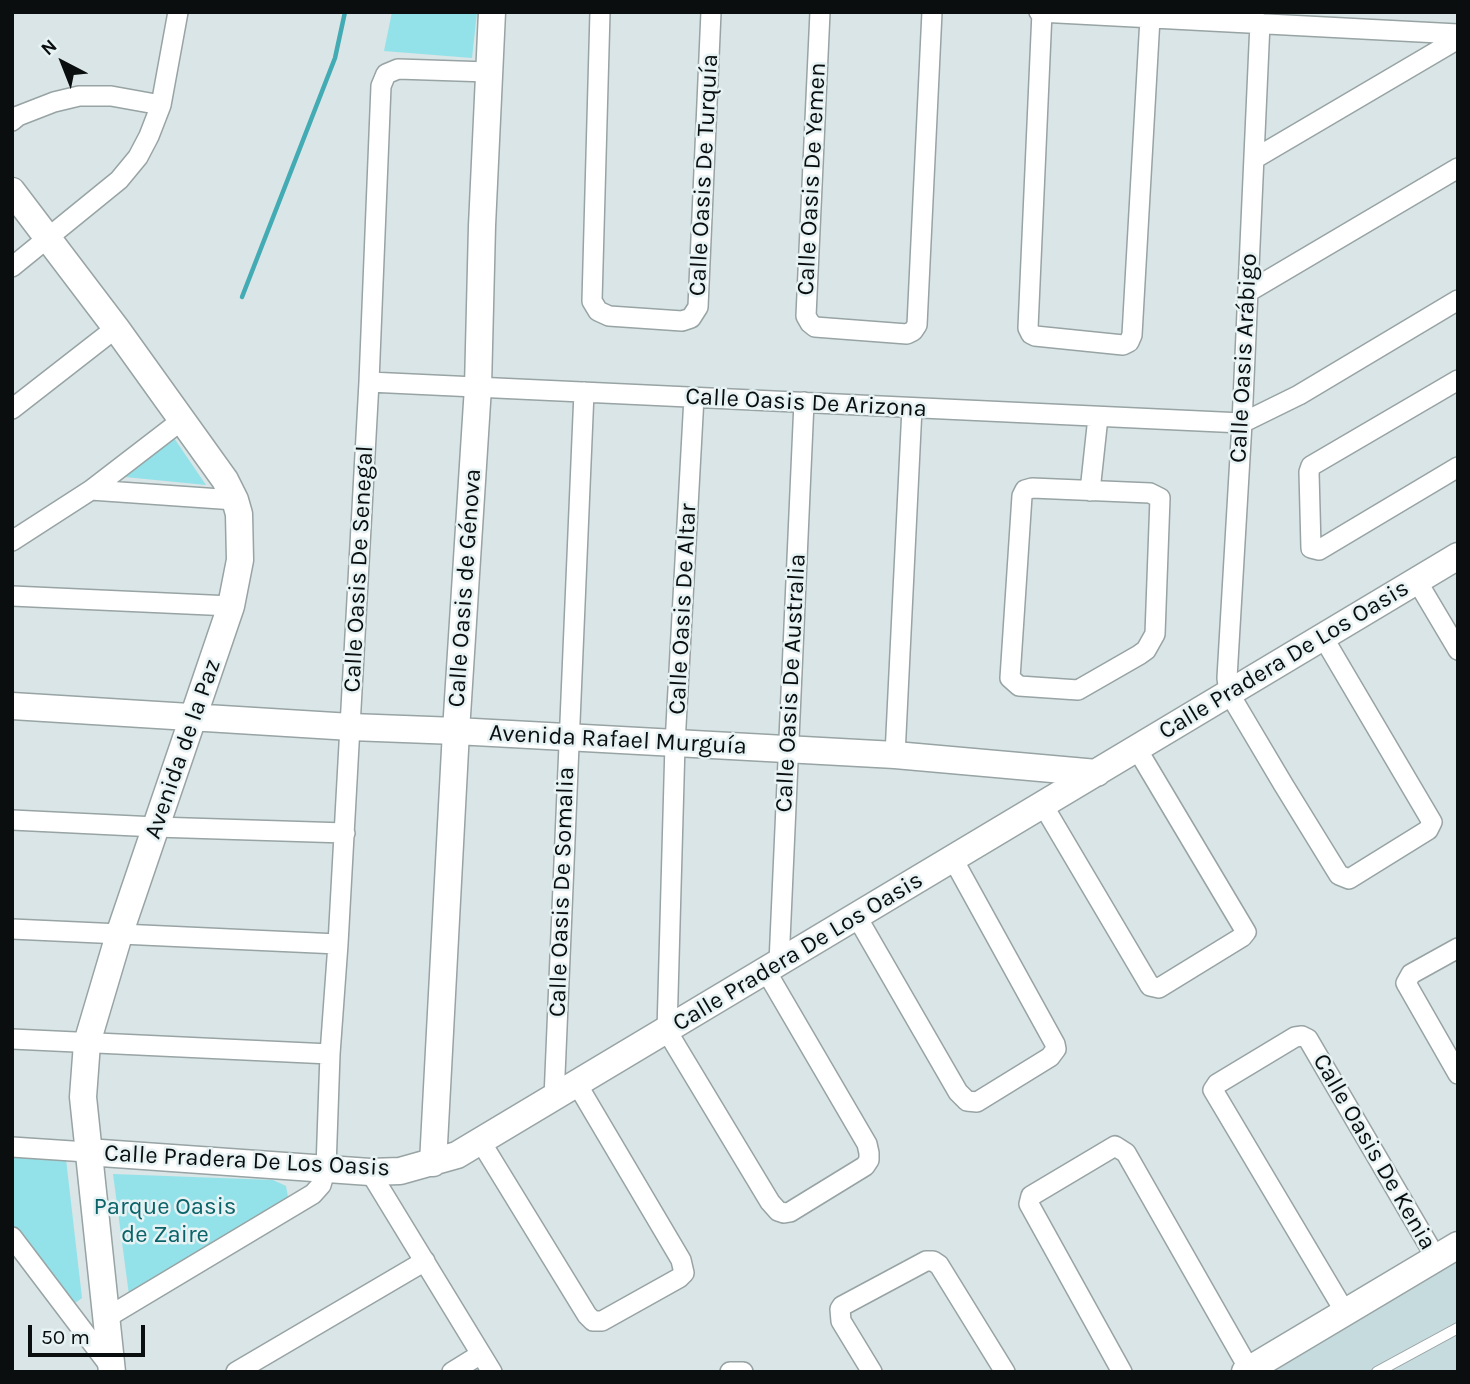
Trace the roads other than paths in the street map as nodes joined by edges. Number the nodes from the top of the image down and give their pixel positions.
1 (178, 12) edge
2 (492, 12) edge
3 (600, 12) edge
4 (711, 12) edge
5 (820, 12) edge
6 (932, 12) edge
7 (1041, 12) edge
8 (1172, 16) edge
9 (1150, 18) junction
10 (1260, 23) junction
11 (1458, 36) edge
12 (488, 72) junction
13 (161, 105) junction
14 (12, 121) edge
15 (1254, 159) junction
16 (1458, 168) edge
17 (12, 191) edge
18 (48, 240) junction
19 (12, 267) edge
20 (1248, 292) junction
21 (1458, 300) edge
22 (116, 328) junction
23 (1458, 380) edge
24 (369, 382) junction
25 (478, 387) junction
26 (584, 392) junction
27 (694, 397) junction
28 (804, 402) junction
29 (912, 408) junction
30 (12, 409) edge
31 (1098, 416) junction
32 (182, 420) junction
33 (1242, 424) junction
34 (1458, 467) edge
35 (91, 490) junction
36 (1090, 491) junction
37 (235, 500) junction
38 (12, 541) edge
39 (1458, 556) edge
40 (1417, 581) junction
41 (12, 596) edge
42 (231, 606) junction
43 (1323, 637) junction
44 (1458, 650) edge
45 (1229, 693) junction
46 (12, 706) edge
47 (195, 716) junction
48 (351, 727) junction
49 (456, 731) junction
50 (568, 737) junction
51 (676, 744) junction
52 (788, 749) junction
53 (1137, 749) junction
54 (895, 755) junction
55 (1097, 773) junction
56 (1043, 805) junction
57 (12, 820) edge
58 (156, 827) junction
59 (345, 833) junction
60 (953, 859) junction
61 (857, 917) junction
62 (12, 929) edge
63 (119, 935) junction
64 (338, 944) junction
65 (1458, 948) edge
66 (773, 967) junction
67 (667, 1031) junction
68 (12, 1039) edge
69 (87, 1043) junction
70 (330, 1054) junction
71 (1458, 1074) edge
72 (577, 1084) junction
73 (554, 1098) junction
74 (481, 1142) junction
75 (12, 1147) edge
76 (88, 1152) junction
77 (433, 1163) junction
78 (326, 1168) junction
79 (370, 1172) junction
80 (12, 1237) edge
81 (1447, 1251) edge
82 (425, 1261) junction
83 (1345, 1312) junction
84 (106, 1318) junction
85 (1458, 1328) edge
86 (481, 1354) junction
87 (112, 1371) edge
88 (1247, 1371) edge
89 (236, 1372) edge
90 (452, 1372) edge
91 (492, 1372) edge
92 (730, 1372) edge
93 (743, 1372) edge
94 (872, 1372) edge
95 (1004, 1372) edge
96 (1122, 1372) edge
97 (1377, 1372) edge

1 - 13 street
2 - 12 street, Calle Oasis de Génova
3 - 4 street, Calle Oasis De Turquía
5 - 6 street, Calle Oasis De Yemen
7 - 9 street
7 - 9 street
8 - 9 street
8 - 10 street
10 - 11 street
10 - 15 street, Calle Oasis Arábigo
11 - 15 street
12 - 24 street, Calle Oasis De Senegal
12 - 25 street, Calle Oasis de Génova
13 - 14 street
13 - 18 street
15 - 20 street, Calle Oasis Arábigo
16 - 20 street
17 - 18 street, Avenida de la Paz
18 - 19 street
18 - 22 street, Avenida de la Paz
20 - 33 street, Calle Oasis Arábigo
21 - 33 street
22 - 30 street
22 - 32 street, Avenida de la Paz
23 - 34 street
24 - 25 street, Calle Oasis De Arizona
24 - 48 street, Calle Oasis De Senegal
25 - 26 street, Calle Oasis De Arizona
25 - 49 street, Calle Oasis de Génova
26 - 27 street, Calle Oasis De Arizona
26 - 50 street, Calle Oasis De Somalia
27 - 28 street, Calle Oasis De Arizona
27 - 51 street, Calle Oasis De Altar
28 - 29 street, Calle Oasis De Arizona
28 - 52 street, Calle Oasis De Australia
29 - 31 street, Calle Oasis De Arizona
29 - 54 street
31 - 33 street, Calle Oasis De Arizona
31 - 36 street
32 - 35 street
32 - 37 street, Avenida de la Paz
33 - 45 street, Calle Oasis Arábigo
35 - 37 street
35 - 38 street
36 - 36 street
37 - 42 street, Avenida de la Paz
39 - 40 street, Calle Pradera De Los Oasis
40 - 43 street, Calle Pradera De Los Oasis
40 - 44 street
41 - 42 street
42 - 47 street, Avenida de la Paz
43 - 45 street, Calle Pradera De Los Oasis
43 - 45 street
45 - 53 street, Calle Pradera De Los Oasis
46 - 47 street, Avenida Rafael Murguía
47 - 48 street, Avenida Rafael Murguía
47 - 58 street, Avenida de la Paz
48 - 49 street, Avenida Rafael Murguía
48 - 59 street, Calle Oasis De Senegal
49 - 50 street, Avenida Rafael Murguía
49 - 77 street, Calle Oasis de Génova
50 - 51 street, Avenida Rafael Murguía
50 - 73 street, Calle Oasis De Somalia
51 - 52 street, Avenida Rafael Murguía
51 - 67 street, Calle Oasis De Altar
52 - 54 street, Avenida Rafael Murguía
52 - 66 street, Calle Oasis De Australia
53 - 55 street, Calle Pradera De Los Oasis
53 - 56 street
54 - 55 street, Avenida Rafael Murguía
55 - 56 street, Calle Pradera De Los Oasis
56 - 60 street, Calle Pradera De Los Oasis
57 - 58 street
58 - 59 street
58 - 63 street, Avenida de la Paz
59 - 64 street, Calle Oasis De Senegal
60 - 61 street, Calle Pradera De Los Oasis
60 - 61 street
61 - 66 street, Calle Pradera De Los Oasis
62 - 63 street
63 - 64 street
63 - 69 street, Avenida de la Paz
64 - 70 street, Calle Oasis De Senegal
65 - 71 street
66 - 67 street, Calle Pradera De Los Oasis
66 - 67 street
67 - 72 street, Calle Pradera De Los Oasis
68 - 69 street
69 - 70 street
69 - 76 street, Avenida de la Paz
70 - 78 street, Calle Oasis De Senegal
72 - 73 street, Calle Pradera De Los Oasis
72 - 74 street
73 - 74 street, Calle Pradera De Los Oasis
74 - 77 street, Calle Pradera De Los Oasis
75 - 76 street, Calle Pradera De Los Oasis
76 - 78 street, Calle Pradera De Los Oasis
76 - 84 street, Avenida de la Paz
77 - 79 street, Calle Pradera De Los Oasis
78 - 79 street, Calle Pradera De Los Oasis
78 - 84 street
79 - 82 street
80 - 87 street
81 - 83 street
81 - 83 street, Calle Oasis De Kenia
82 - 86 street
82 - 89 street
83 - 88 street
84 - 87 street, Avenida de la Paz
85 - 97 lane
86 - 90 street
86 - 91 street
88 - 96 street
92 - 93 street
94 - 95 street

